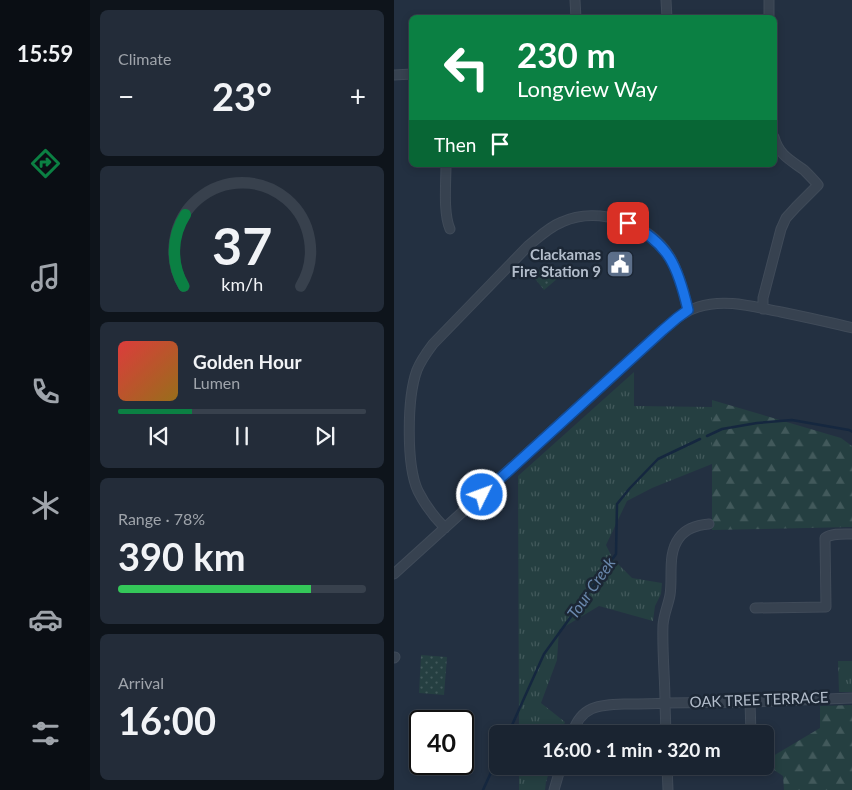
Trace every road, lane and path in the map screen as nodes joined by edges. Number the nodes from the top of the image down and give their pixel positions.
1 (575, 0) edge
2 (666, 0) edge
3 (769, 0) edge
4 (576, 15) edge
5 (667, 15) edge
6 (769, 15) edge
7 (409, 74) edge
8 (394, 75) edge
9 (777, 146) edge
10 (446, 167) edge
11 (450, 229) dead end
12 (763, 309) junction
13 (688, 310) junction
14 (852, 328) edge
15 (709, 524) dead end
16 (445, 528) junction
17 (852, 534) edge
18 (394, 574) edge
19 (755, 608) dead end
20 (852, 698) edge
21 (750, 702) junction
22 (665, 703) junction
23 (576, 725) edge
24 (666, 725) edge
25 (751, 725) edge
26 (558, 775) edge
27 (667, 775) edge
28 (554, 790) edge
29 (668, 790) edge

1 - 4 street
2 - 5 street
3 - 6 street
7 - 8 street
9 - 12 street
10 - 11 street
12 - 13 street
12 - 14 street
13 - 16 street
13 - 16 street
15 - 22 street
16 - 18 street
17 - 19 street
20 - 21 street, OAK TREE TERRACE
21 - 22 street, OAK TREE TERRACE
21 - 25 street
22 - 23 street, OAK TREE TERRACE
22 - 24 street
26 - 28 street
27 - 29 street

